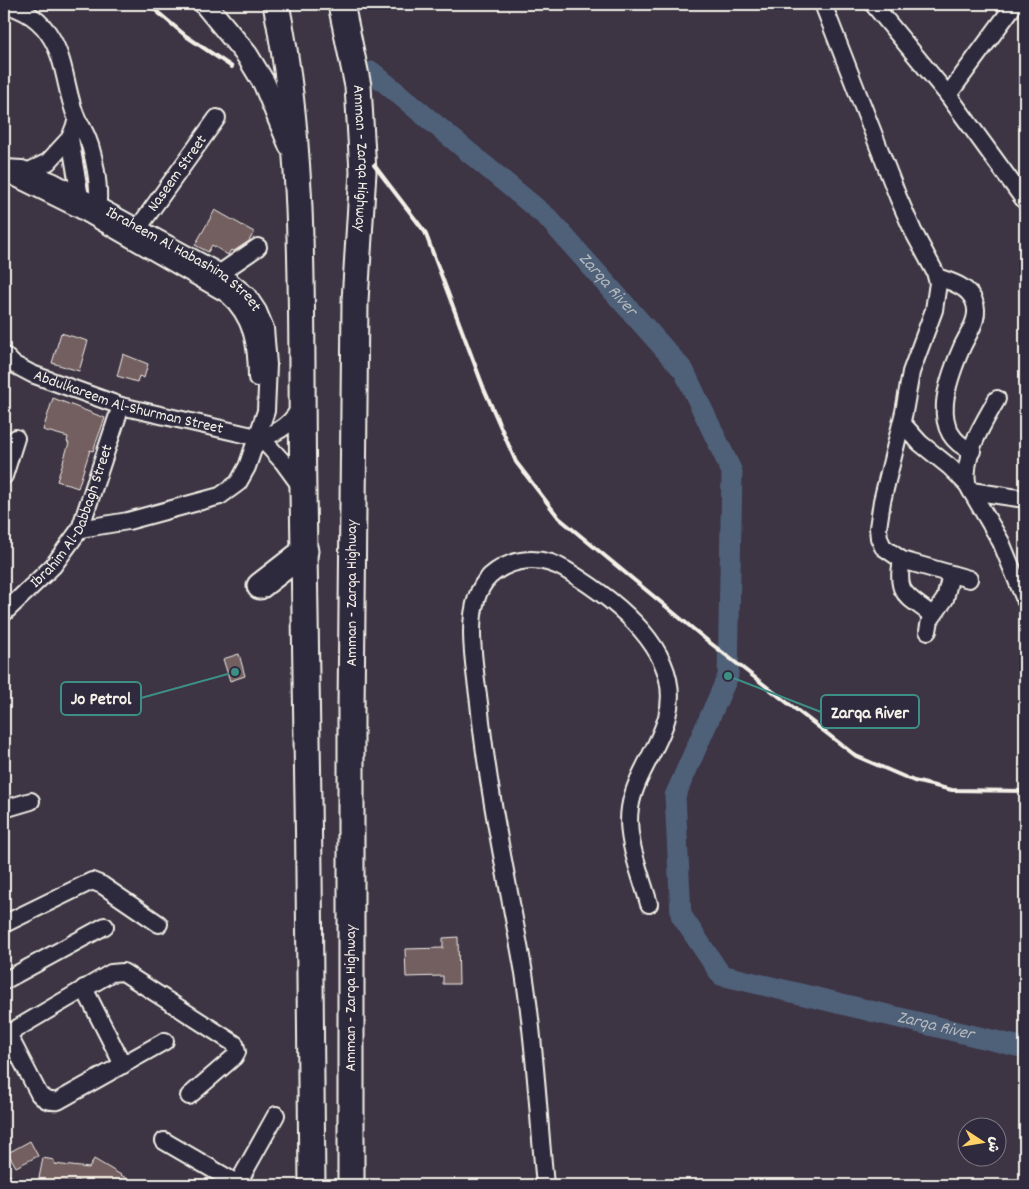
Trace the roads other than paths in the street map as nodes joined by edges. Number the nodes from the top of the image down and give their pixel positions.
1 (205, 4) edge
2 (276, 4) edge
3 (341, 4) edge
4 (346, 4) edge
5 (823, 4) edge
6 (873, 4) edge
7 (1015, 4) edge
8 (4, 5) edge
9 (348, 34) junction
10 (948, 95) junction
11 (216, 118) dead end
12 (77, 120) junction
13 (70, 138) junction
14 (297, 167) junction
15 (4, 168) edge
16 (29, 171) junction
17 (4, 172) edge
18 (1025, 201) edge
19 (89, 207) junction
20 (139, 227) junction
21 (258, 247) dead end
22 (214, 277) junction
23 (937, 277) junction
24 (4, 355) edge
25 (997, 400) dead end
26 (303, 403) junction
27 (121, 406) junction
28 (902, 423) junction
29 (16, 438) dead end
30 (259, 438) junction
31 (972, 451) junction
32 (4, 476) edge
33 (969, 488) junction
34 (303, 489) junction
35 (1025, 499) edge
36 (80, 529) junction
37 (305, 551) junction
38 (902, 560) junction
39 (951, 574) junction
40 (969, 579) dead end
41 (260, 586) dead end
42 (1025, 600) edge
43 (4, 613) edge
44 (31, 801) dead end
45 (4, 809) edge
46 (649, 904) dead end
47 (4, 924) edge
48 (159, 924) dead end
49 (104, 926) dead end
50 (4, 981) edge
51 (84, 988) junction
52 (6, 1035) edge
53 (165, 1041) dead end
54 (123, 1065) junction
55 (189, 1096) dead end
56 (276, 1115) dead end
57 (164, 1141) dead end
58 (238, 1184) edge
59 (312, 1185) edge
60 (351, 1185) edge
61 (545, 1185) edge

1 - 14 main road
2 - 14 highway
3 - 9 highway, Amman - Zarqa Highway
4 - 9 street
5 - 23 street
6 - 10 street
7 - 10 street
8 - 12 street
9 - 60 highway, Amman - Zarqa Highway
10 - 18 street
11 - 20 street, Naseem Street
12 - 13 street
12 - 19 street
13 - 16 street
13 - 19 street
14 - 26 highway
15 - 16 street, Ibraheem Al Habashina Street
16 - 19 street, Ibraheem Al Habashina Street
17 - 19 street, Ibraheem Al Habashina Street
19 - 20 street, Ibraheem Al Habashina Street
19 - 22 street, Ibraheem Al Habashina Street
20 - 22 street, Ibraheem Al Habashina Street
21 - 22 street
22 - 30 street, Ibraheem Al Habashina Street
23 - 28 street
23 - 31 street
24 - 27 street, Abdulkareem Al-Shurman Street
25 - 31 street
26 - 30 street
26 - 34 highway
27 - 30 street, Abdulkareem Al-Shurman Street
27 - 36 street, Ibrahim Al-Dabbagh Street
28 - 33 street
28 - 38 street
29 - 32 street
30 - 34 street
30 - 36 street, Ibraheem Al Habashina Street
31 - 33 street
33 - 35 street
33 - 42 street
34 - 37 highway
36 - 43 street, Ibrahim Al-Dabbagh Street
37 - 41 highway
37 - 59 highway
38 - 39 street
38 - 39 street
39 - 40 street
44 - 45 street
46 - 61 street
47 - 48 street
49 - 50 street
51 - 52 street
51 - 54 street
51 - 55 street
52 - 54 street
53 - 54 street
56 - 58 street
57 - 58 street

